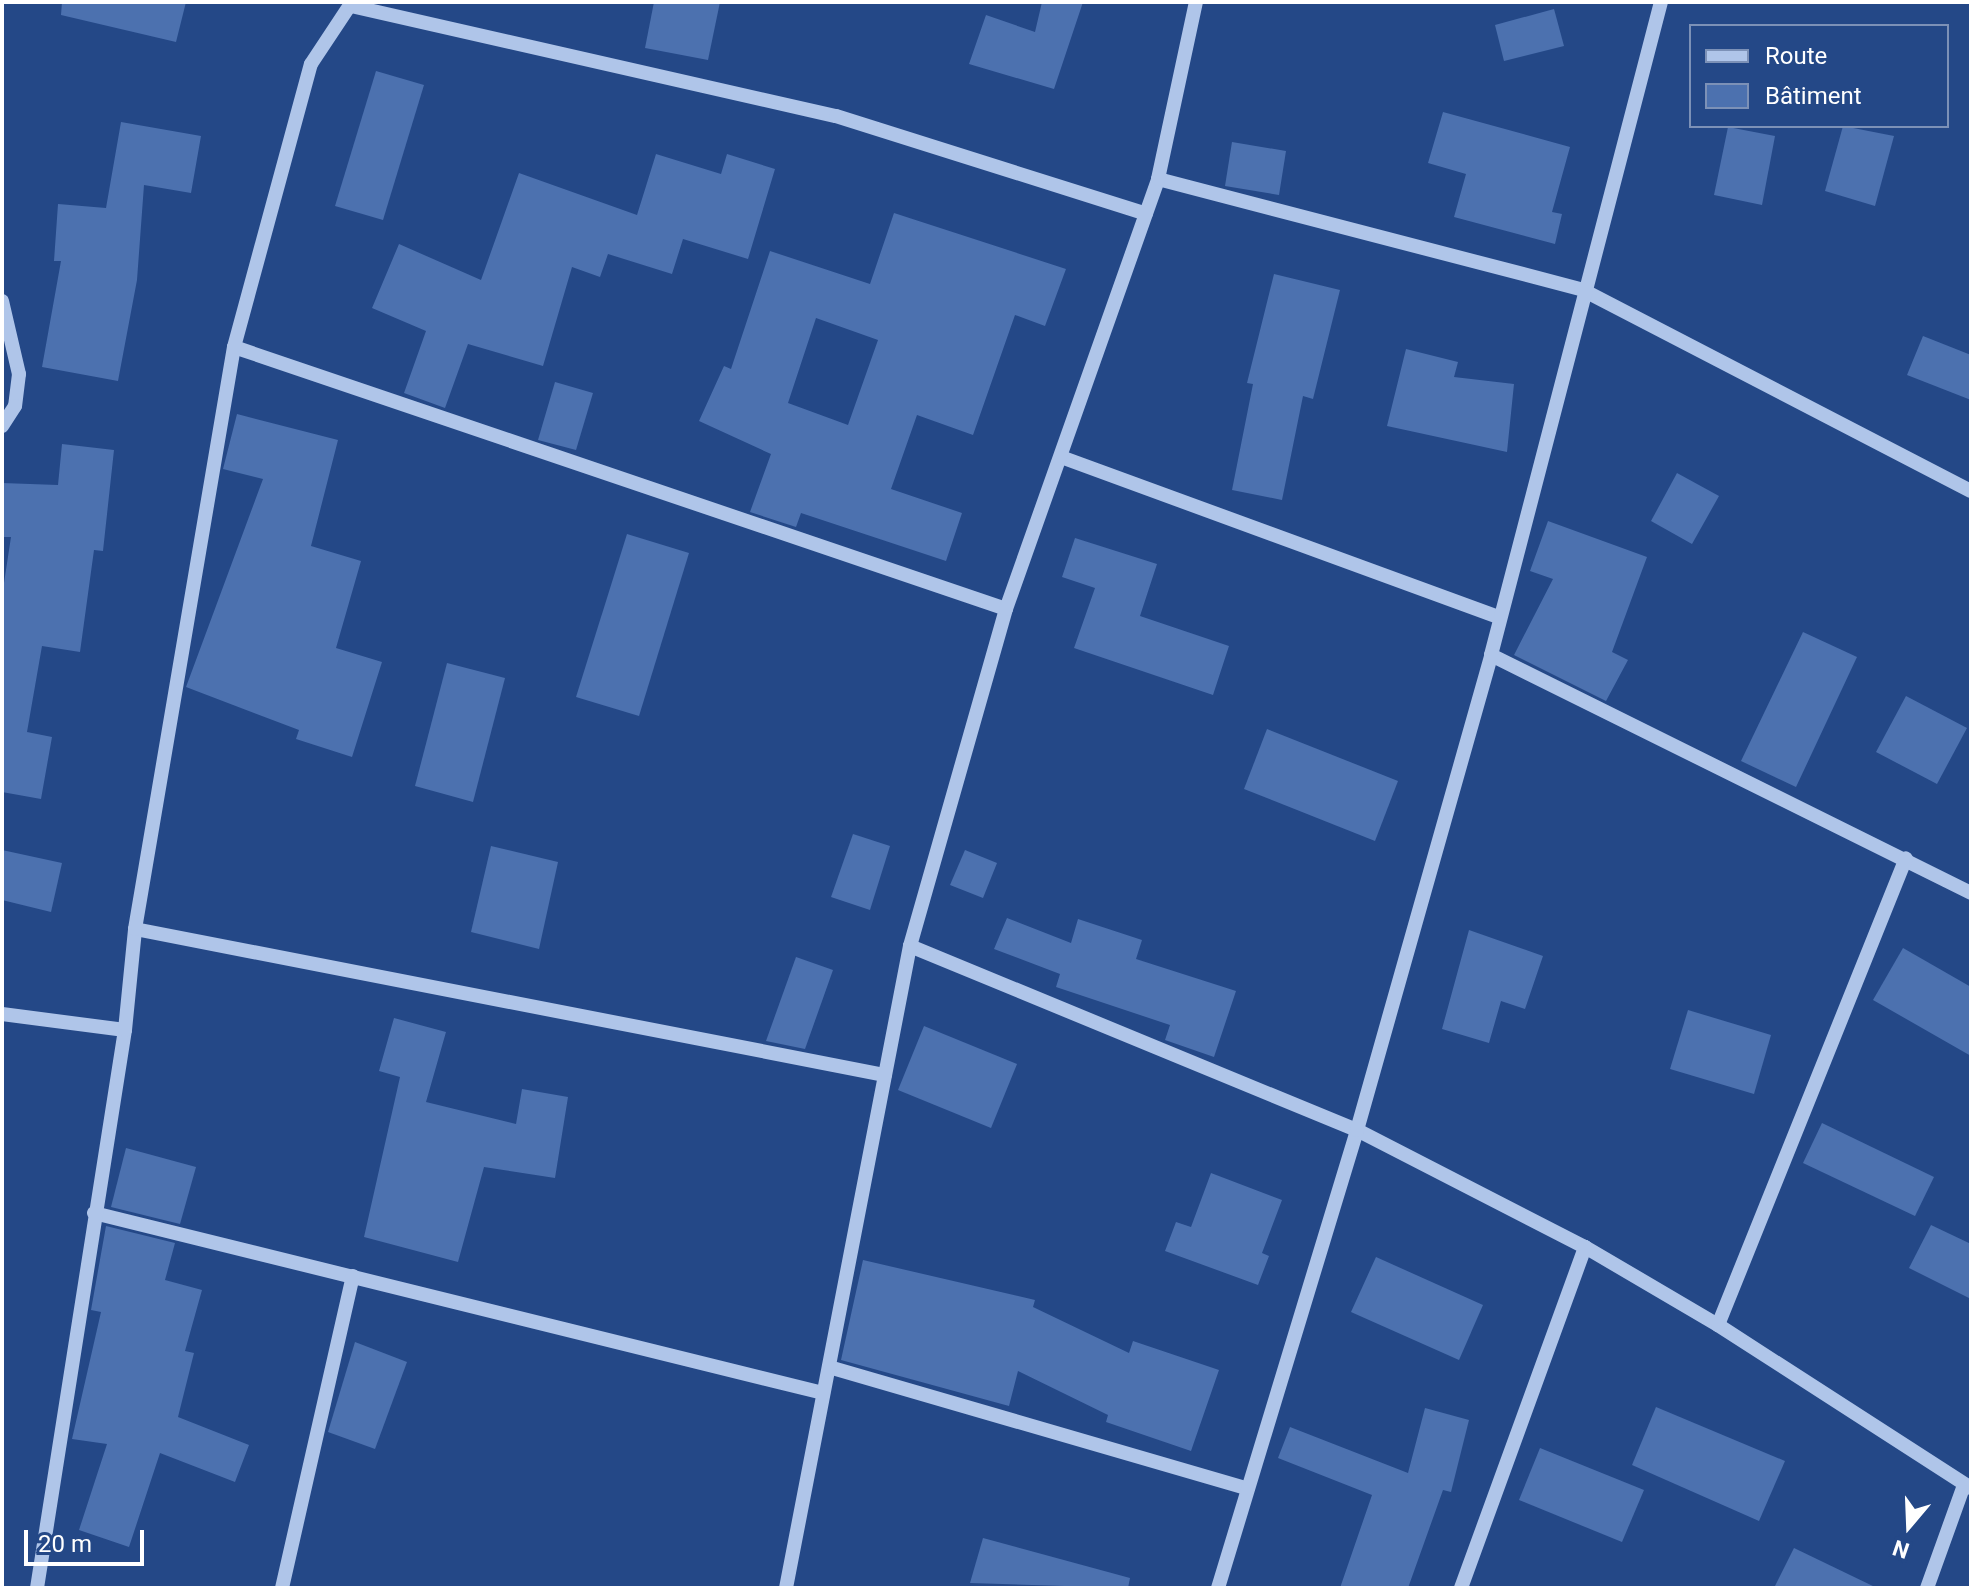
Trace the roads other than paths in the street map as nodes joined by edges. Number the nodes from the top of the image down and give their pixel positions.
1 (1196, 2) edge
2 (1661, 2) edge
3 (352, 4) edge
4 (1158, 179) junction
5 (1146, 214) junction
6 (1581, 289) junction
7 (2, 301) edge
8 (234, 347) junction
9 (2, 426) edge
10 (1061, 457) junction
11 (1971, 491) edge
12 (1006, 609) junction
13 (1499, 617) junction
14 (1491, 655) junction
15 (1906, 858) junction
16 (1971, 893) edge
17 (135, 929) junction
18 (910, 946) junction
19 (2, 1014) edge
20 (125, 1030) junction
21 (885, 1075) junction
22 (1357, 1130) junction
23 (94, 1213) junction
24 (1585, 1247) junction
25 (353, 1276) junction
26 (1718, 1325) junction
27 (829, 1367) junction
28 (823, 1393) junction
29 (1968, 1486) edge
30 (1248, 1489) junction
31 (37, 1588) edge
32 (282, 1588) edge
33 (786, 1588) edge
34 (1218, 1588) edge
35 (1461, 1588) edge
36 (1927, 1588) edge

1 - 4 street
2 - 6 street
3 - 5 street
3 - 8 street
4 - 5 street
4 - 6 street
5 - 10 street
6 - 11 street
6 - 13 street
7 - 9 street
8 - 12 street
8 - 17 street
10 - 12 street
10 - 13 street
12 - 18 street
13 - 14 street
14 - 15 street
14 - 22 street
15 - 16 street
15 - 26 street
17 - 20 street
17 - 21 street
18 - 21 street
18 - 22 street
19 - 20 street
20 - 23 street
21 - 27 street
22 - 24 street
22 - 30 street
23 - 25 street
23 - 31 street
24 - 26 street
24 - 35 street
25 - 28 street
25 - 32 street
26 - 29 street
27 - 28 street
27 - 30 street
28 - 33 street
29 - 36 street
30 - 34 street

